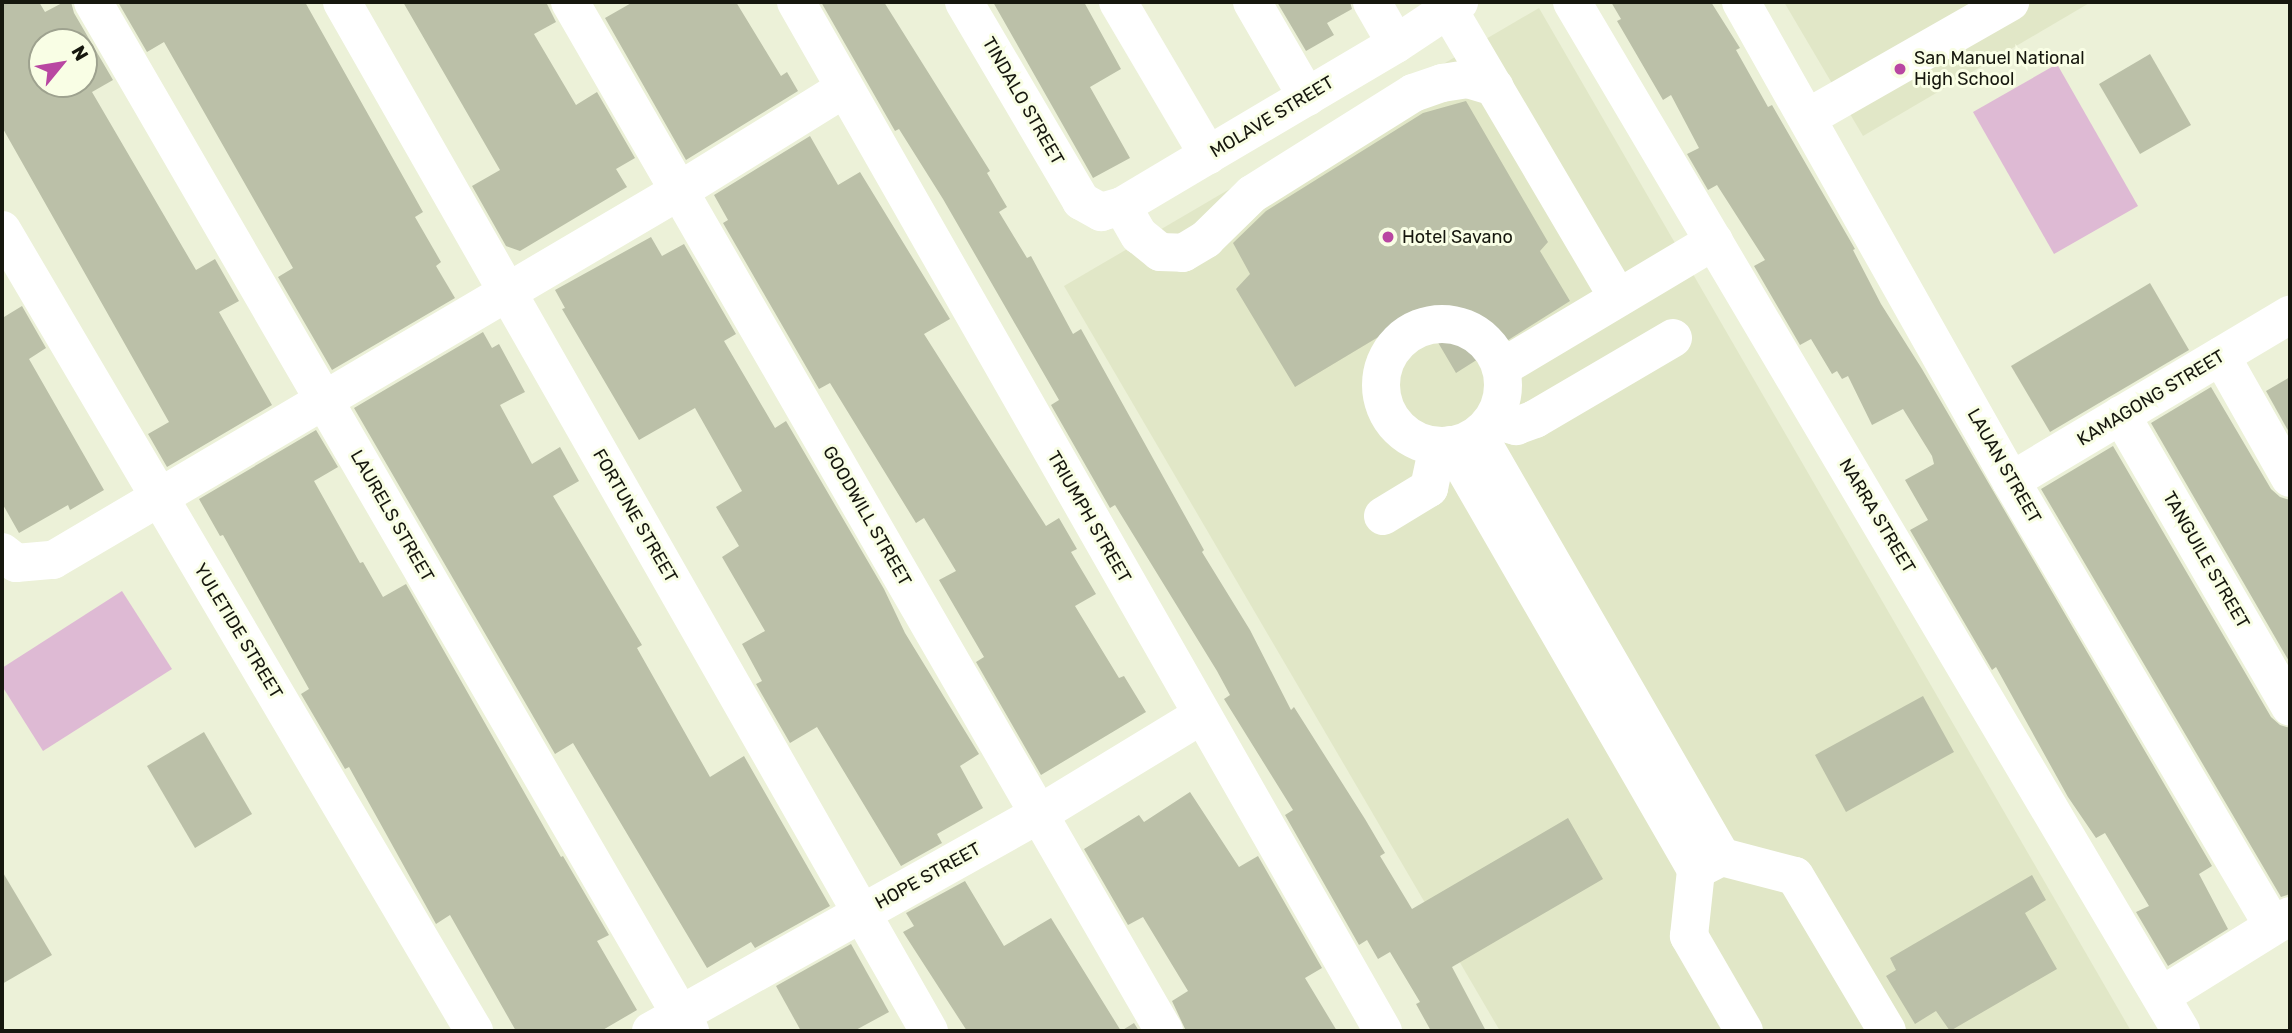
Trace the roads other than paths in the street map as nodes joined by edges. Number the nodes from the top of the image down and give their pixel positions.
1 (93, 2) edge
2 (341, 2) edge
3 (570, 2) edge
4 (796, 2) edge
5 (964, 2) edge
6 (1118, 2) edge
7 (1252, 2) edge
8 (1373, 2) edge
9 (1572, 2) edge
10 (1741, 2) edge
11 (2010, 2) edge
12 (1453, 6) edge
13 (1396, 44) junction
14 (1496, 87) junction
15 (845, 88) junction
16 (1307, 97) junction
17 (1807, 118) junction
18 (1208, 155) junction
19 (678, 191) junction
20 (1122, 206) junction
21 (2, 230) edge
22 (1714, 241) junction
23 (507, 291) junction
24 (1618, 298) junction
25 (2290, 315) edge
26 (1673, 338) dead end
27 (2221, 356) junction
28 (1501, 368) junction
29 (324, 400) junction
30 (2121, 415) junction
31 (1465, 437) junction
32 (2290, 478) edge
33 (2011, 481) junction
34 (159, 498) junction
35 (1383, 516) dead end
36 (2, 552) edge
37 (2290, 706) edge
38 (1202, 715) junction
39 (1039, 814) junction
40 (1709, 863) junction
41 (862, 913) junction
42 (2282, 921) edge
43 (2161, 996) junction
44 (674, 1026) edge
45 (474, 1031) edge
46 (929, 1031) edge
47 (1164, 1031) edge
48 (1382, 1031) edge
49 (1744, 1031) edge
50 (1887, 1031) edge
51 (2180, 1031) edge

1 - 29 street, LAURELS STREET
2 - 23 street, FORTUNE STREET
3 - 19 street, GOODWILL STREET
4 - 15 street, TRIUMPH STREET
5 - 20 street, TINDALO STREET
6 - 18 street
7 - 16 street
8 - 13 street
9 - 22 street, NARRA STREET
10 - 17 street, LAUAN STREET
11 - 17 street
12 - 13 street, MOLAVE STREET
12 - 14 street
13 - 16 street, MOLAVE STREET
14 - 20 street
14 - 24 street
15 - 19 street
15 - 38 street, TRIUMPH STREET
16 - 18 street, MOLAVE STREET
17 - 33 street, LAUAN STREET
18 - 20 street, MOLAVE STREET
19 - 23 street
19 - 39 street, GOODWILL STREET
21 - 34 street, YULETIDE STREET
22 - 24 street
22 - 43 street, NARRA STREET
23 - 29 street
23 - 41 street, FORTUNE STREET
24 - 28 street
25 - 27 street, KAMAGONG STREET
26 - 31 street
27 - 30 street, KAMAGONG STREET
27 - 32 street
28 - 31 street
28 - 31 street
29 - 34 street
29 - 44 street, LAURELS STREET
30 - 33 street, KAMAGONG STREET
30 - 37 street, TANGUILE STREET
31 - 35 street
31 - 40 street
33 - 42 street, LAUAN STREET
34 - 36 street
34 - 45 street, YULETIDE STREET
38 - 39 street, HOPE STREET
38 - 48 street, TRIUMPH STREET
39 - 41 street, HOPE STREET
39 - 47 street, GOODWILL STREET
40 - 49 street
40 - 50 street
41 - 44 street, HOPE STREET
41 - 46 street, FORTUNE STREET
42 - 43 street
43 - 51 street, NARRA STREET

